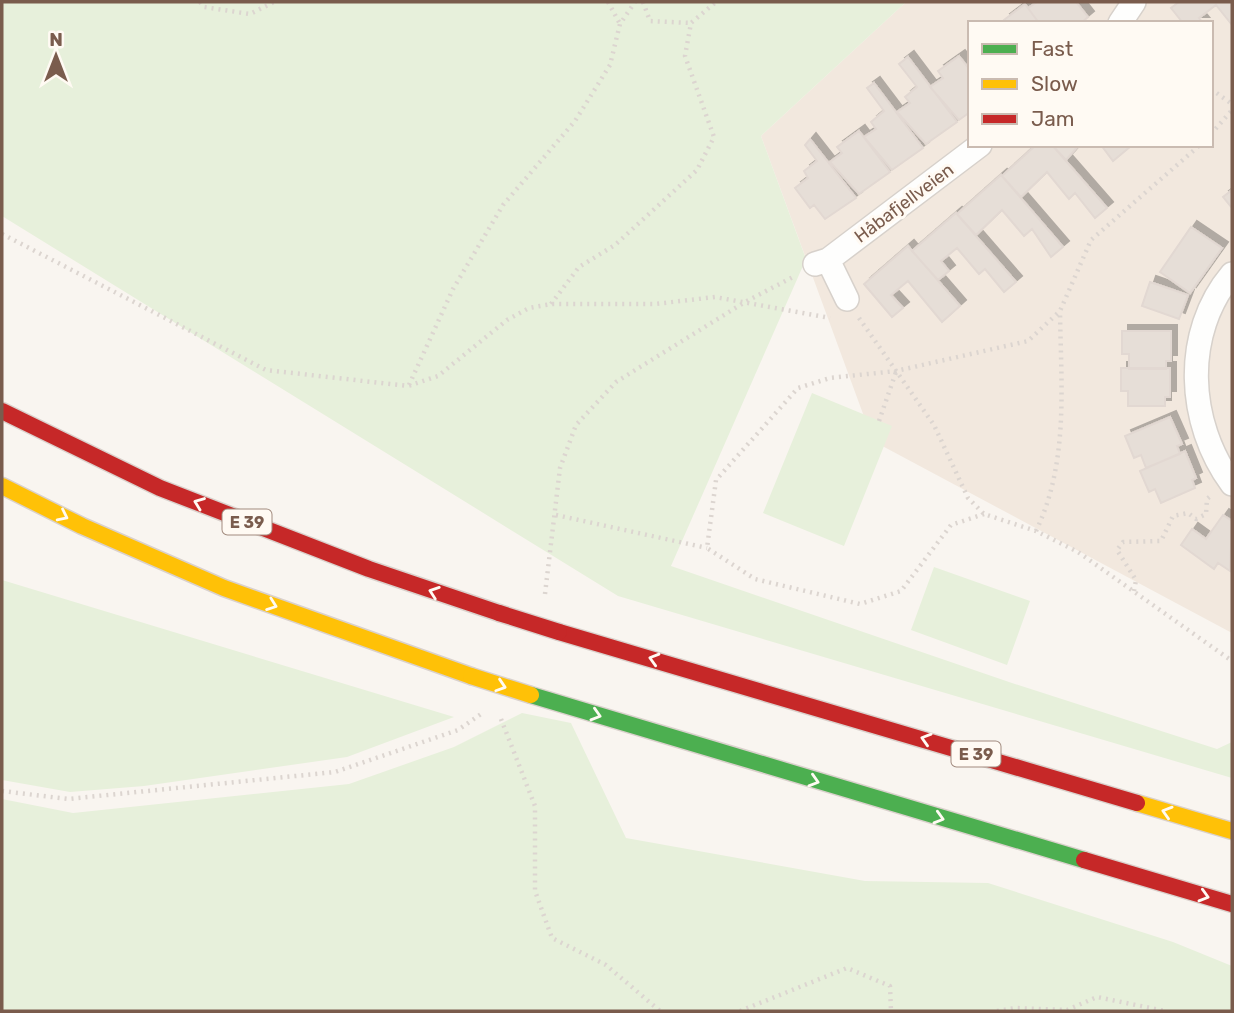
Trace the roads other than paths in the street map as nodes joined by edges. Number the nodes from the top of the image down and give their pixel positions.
1 (1134, 2) edge
2 (1121, 21) edge
3 (977, 147) edge
4 (1232, 274) edge
5 (844, 313) road end
6 (2, 411) edge
7 (1231, 483) edge
8 (2, 486) edge
9 (1232, 831) edge
10 (1232, 904) edge

1 - 2 street
3 - 5 street, Håbafjellveien
4 - 7 street
9 -> 6 highway, E 39, bridge
8 -> 10 highway, bridge

